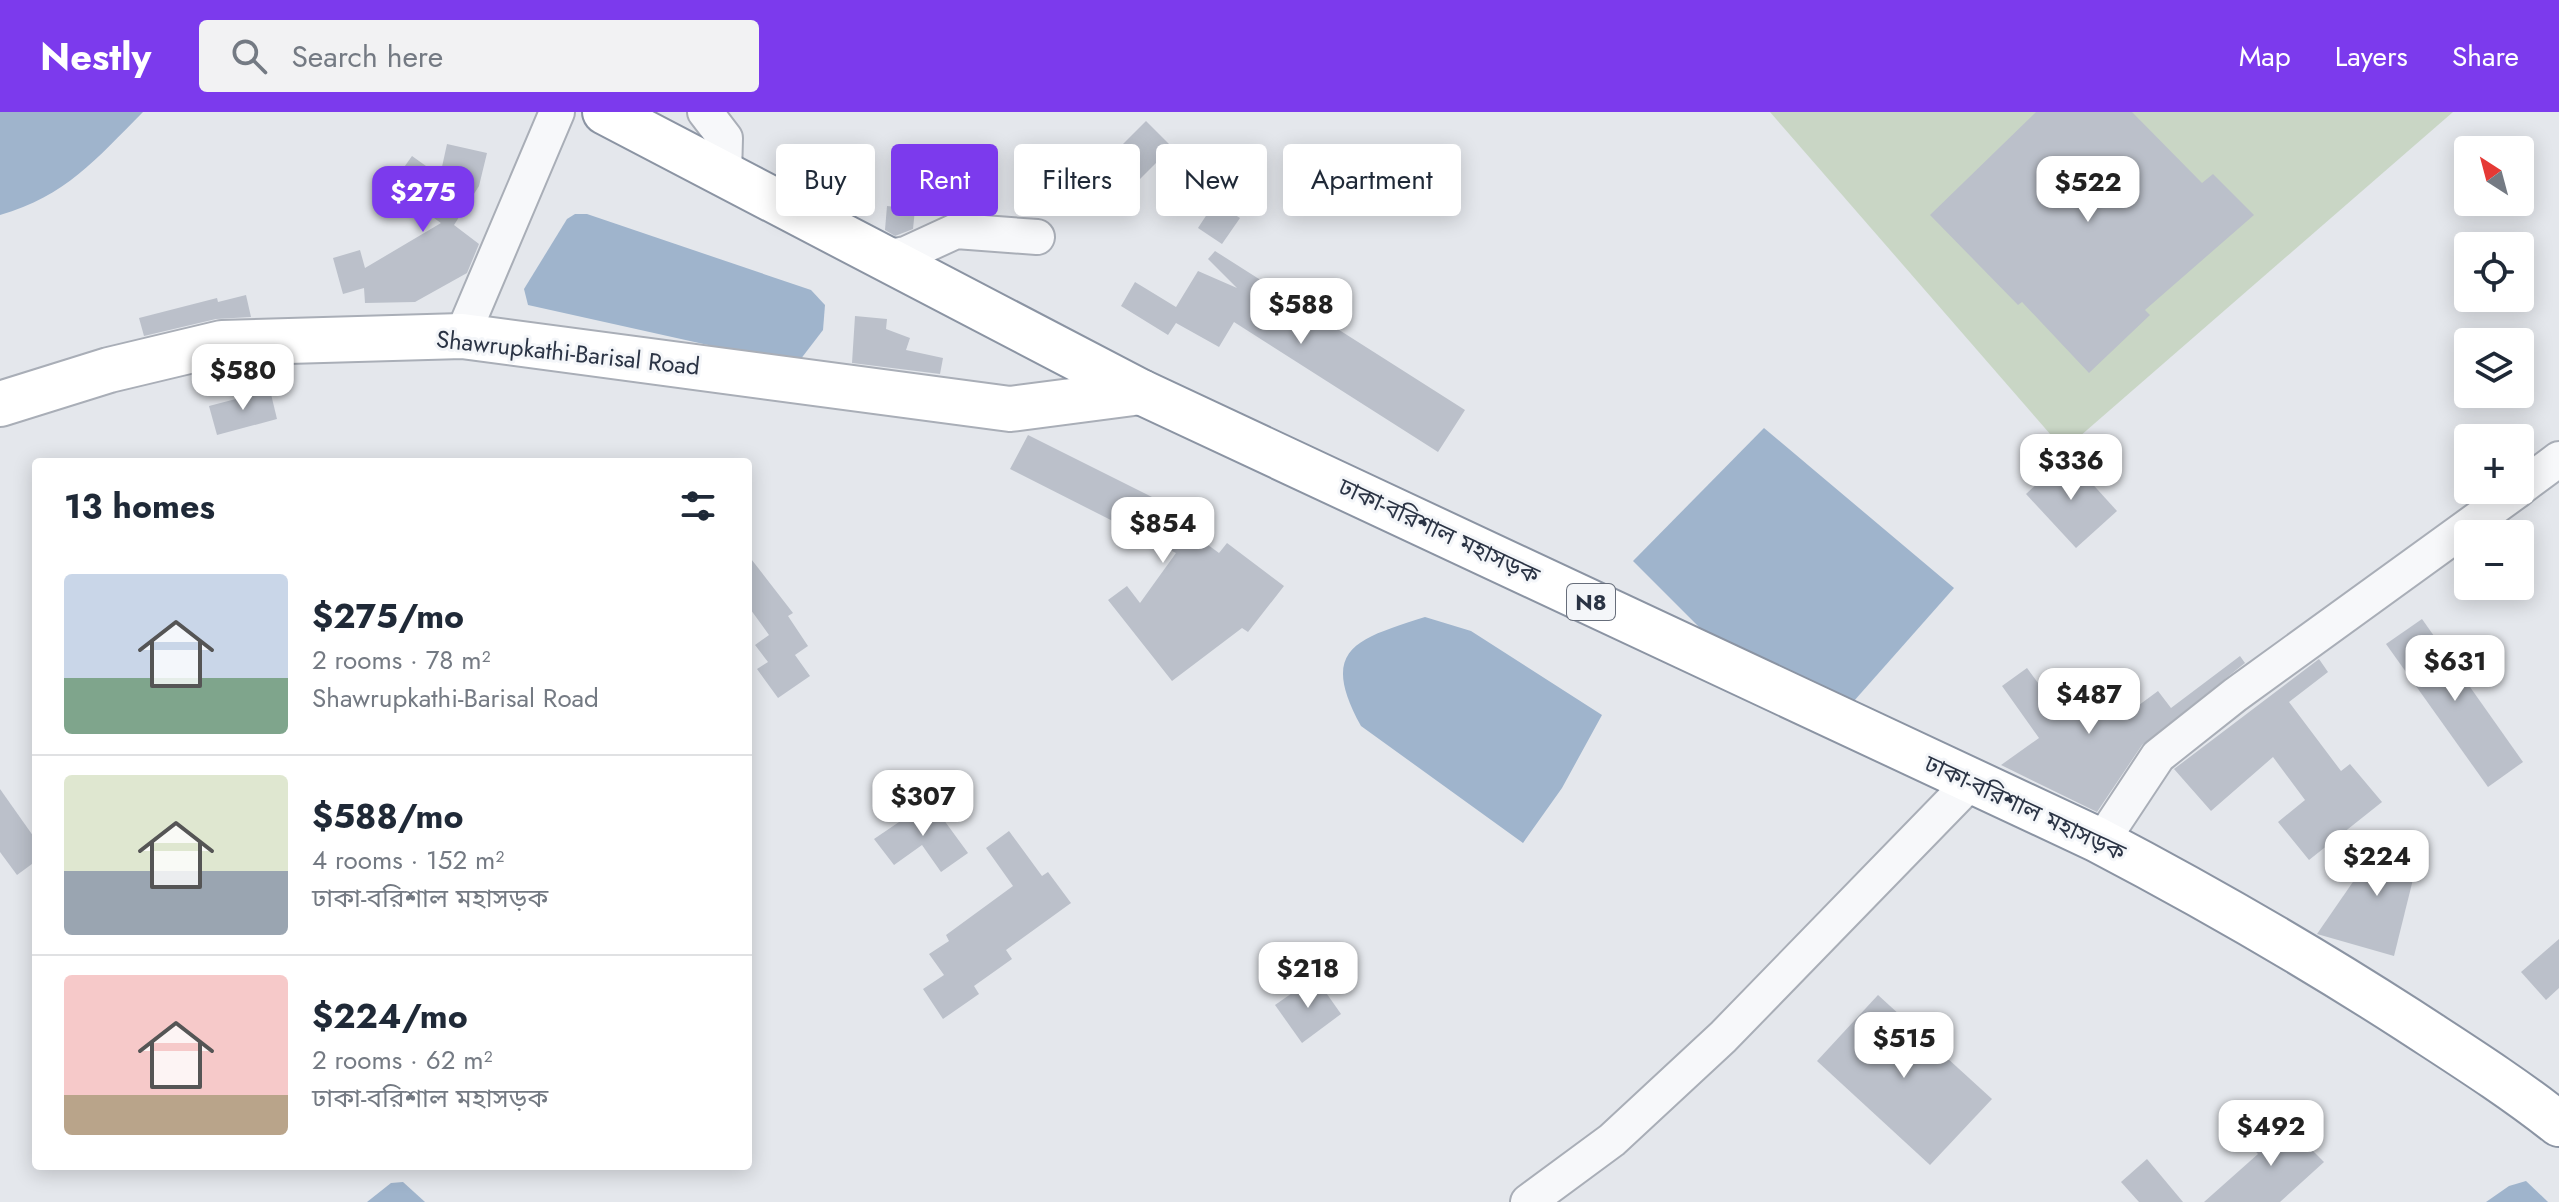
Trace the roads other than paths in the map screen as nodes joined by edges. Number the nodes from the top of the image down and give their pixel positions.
1 (557, 112) edge
2 (605, 112) edge
3 (705, 112) edge
4 (724, 175) junction
5 (1037, 237) dead end
6 (883, 258) junction
7 (462, 336) junction
8 (1141, 392) junction
9 (0, 404) edge
10 (2559, 459) edge
11 (2534, 478) edge
12 (2498, 504) edge
13 (1970, 783) junction
14 (2096, 839) junction
15 (2559, 1124) edge
16 (1528, 1202) edge

1 - 7 street
2 - 4 main road, ঢাকা-বরিশাল মহাসড়ক / N8
3 - 4 street
4 - 6 main road, ঢাকা-বরিশাল মহাসড়ক / N8
5 - 6 street
6 - 8 main road, ঢাকা-বরিশাল মহাসড়ক / N8
7 - 8 main road, Shawrupkathi-Barisal Road
7 - 9 main road, Shawrupkathi-Barisal Road
8 - 13 main road, ঢাকা-বরিশাল মহাসড়ক / N8
10 - 11 street
12 - 14 street
13 - 14 main road, ঢাকা-বরিশাল মহাসড়ক / N8
13 - 16 street
14 - 15 main road, ঢাকা-বরিশাল মহাসড়ক / N8

